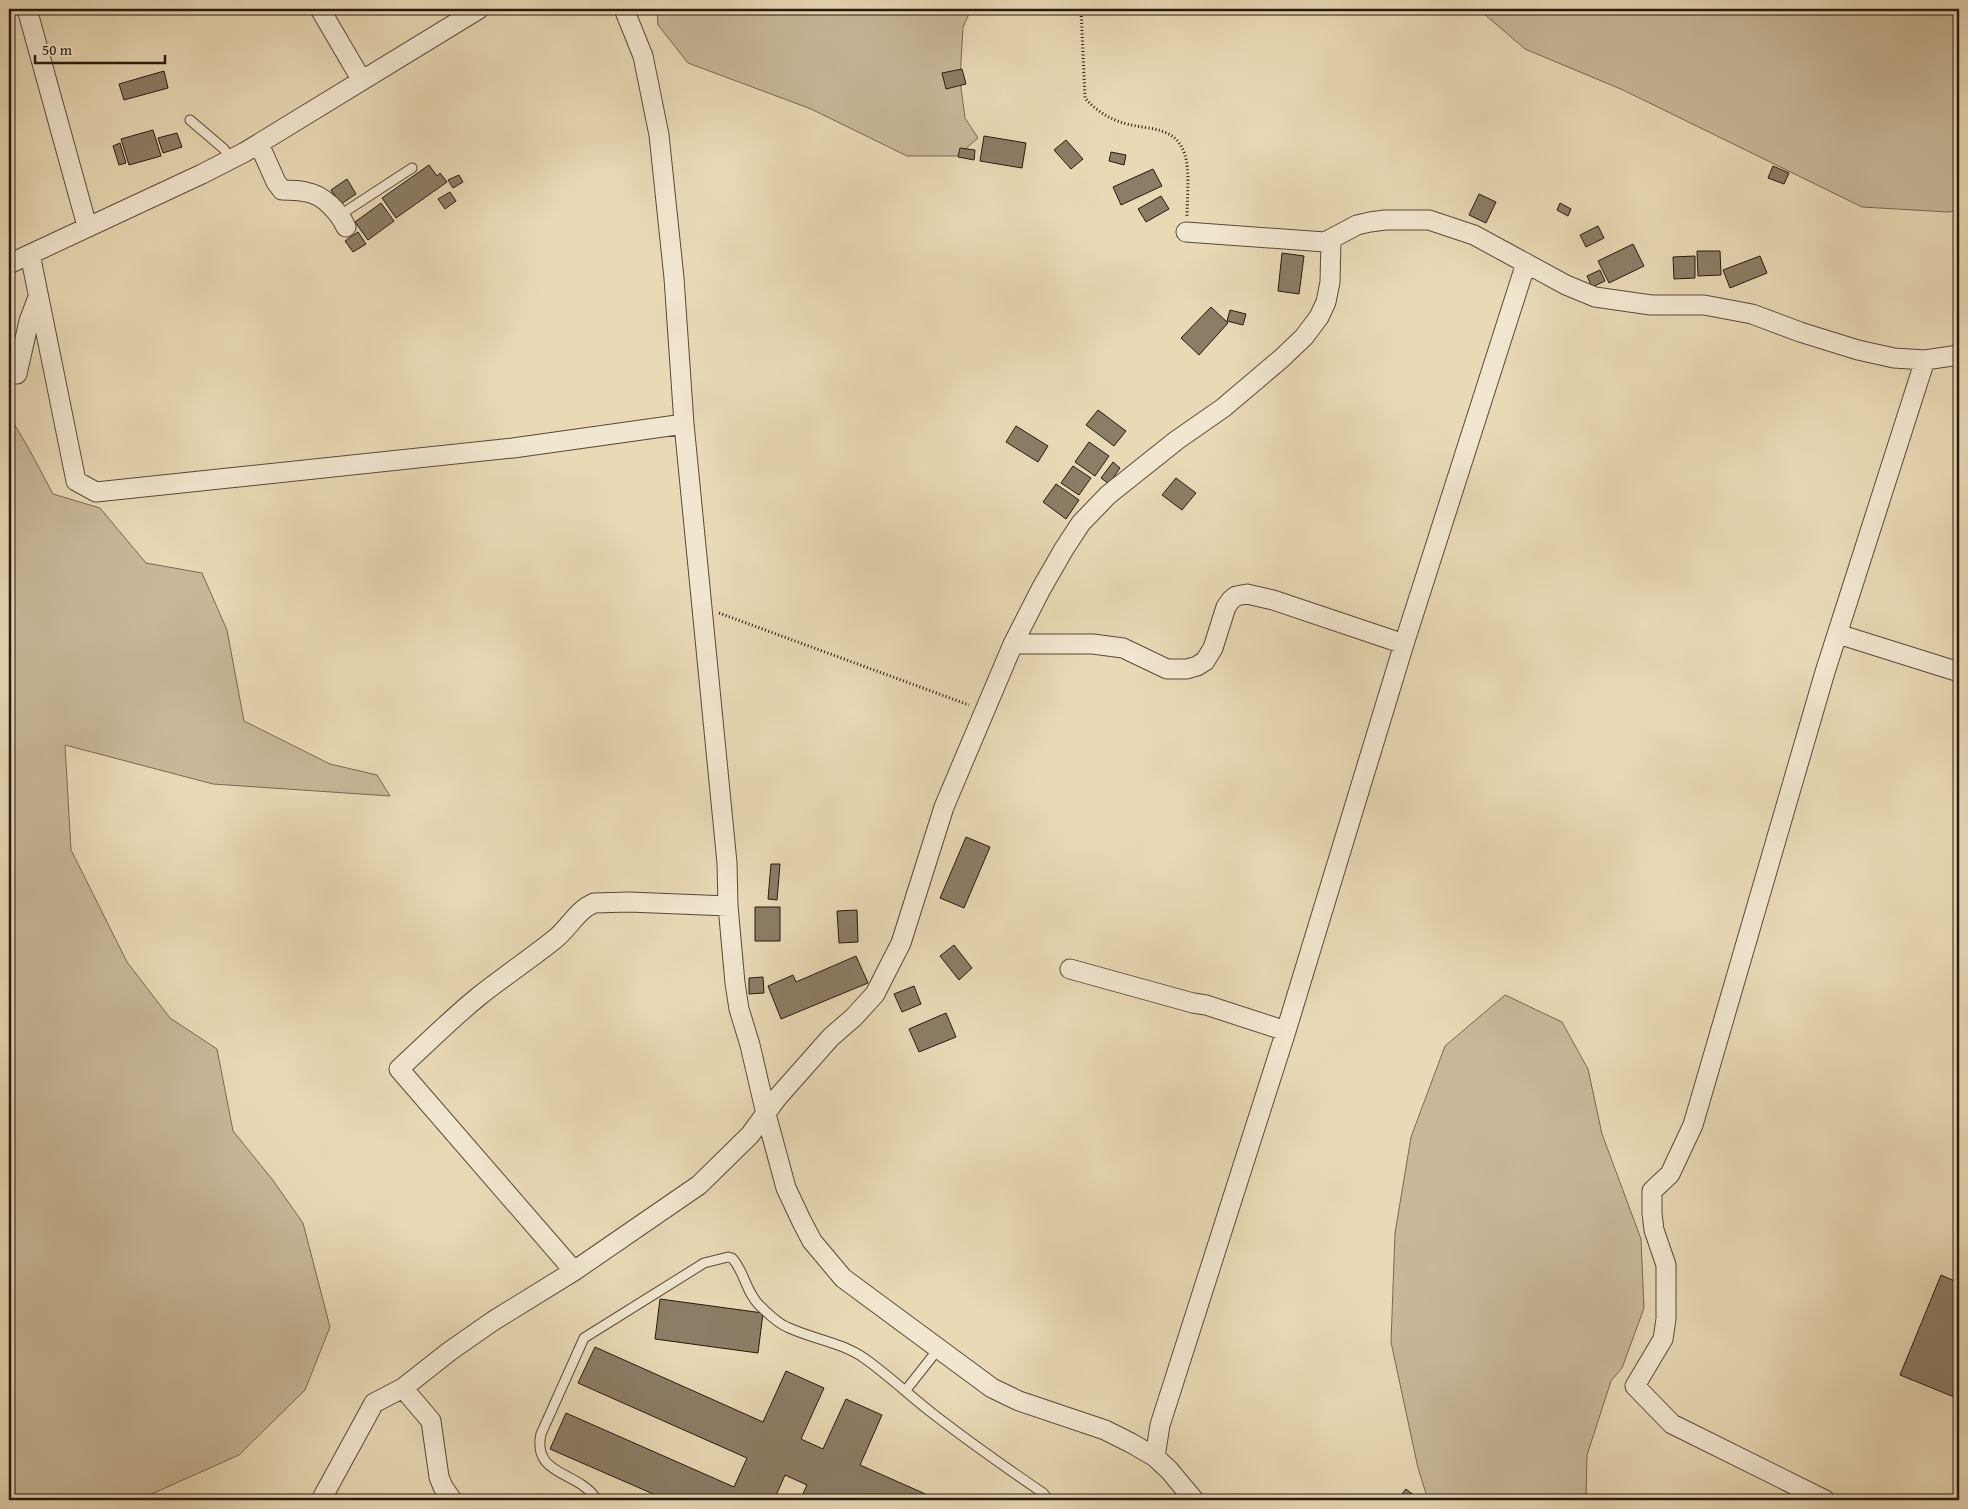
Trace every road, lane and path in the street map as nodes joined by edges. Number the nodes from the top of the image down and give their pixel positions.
1 (27, 9) edge
2 (320, 9) edge
3 (479, 9) edge
4 (624, 9) edge
5 (1081, 9) edge
6 (361, 80) junction
7 (190, 120) dead end
8 (258, 144) junction
9 (231, 159) junction
10 (412, 168) dead end
11 (343, 221) joint
12 (87, 226) junction
13 (1186, 232) joint
14 (1331, 240) junction
15 (30, 254) junction
16 (1526, 263) junction
17 (9, 264) edge
18 (38, 297) junction
19 (1959, 354) edge
20 (1925, 360) junction
21 (17, 374) dead end
22 (684, 424) junction
23 (702, 612) junction
24 (1838, 634) junction
25 (1013, 644) junction
26 (1404, 644) junction
27 (1959, 672) edge
28 (986, 711) junction
29 (728, 906) junction
30 (1070, 969) dead end
31 (1286, 1030) junction
32 (766, 1114) junction
33 (574, 1271) junction
34 (939, 1348) junction
35 (403, 1388) junction
36 (906, 1390) junction
37 (1155, 1457) junction
38 (1959, 1486) edge
39 (594, 1497) dead end
40 (321, 1500) edge
41 (452, 1500) edge
42 (1049, 1500) edge
43 (1194, 1500) edge
44 (1825, 1500) edge
45 (1953, 1500) edge

1 - 12 street
2 - 6 street
3 - 6 street
4 - 22 street
5 - 13 path
6 - 8 street
7 - 9 lane
8 - 9 street
8 - 11 street
9 - 12 street
10 - 11 lane
12 - 15 street
13 - 14 street
14 - 16 street
14 - 25 street
15 - 17 street
15 - 18 street
16 - 20 street
16 - 26 street
18 - 21 street
18 - 22 street
19 - 20 street
20 - 24 street
22 - 23 street
23 - 28 path
23 - 29 street
24 - 27 street
24 - 44 street
25 - 26 street
25 - 28 street
26 - 31 street
28 - 32 street
29 - 32 street
29 - 33 street
30 - 31 street
31 - 37 street
32 - 33 street
32 - 34 street
33 - 35 street
34 - 36 lane
34 - 37 street
35 - 40 street
35 - 41 street
36 - 39 lane
36 - 42 lane
37 - 43 street
38 - 45 path

